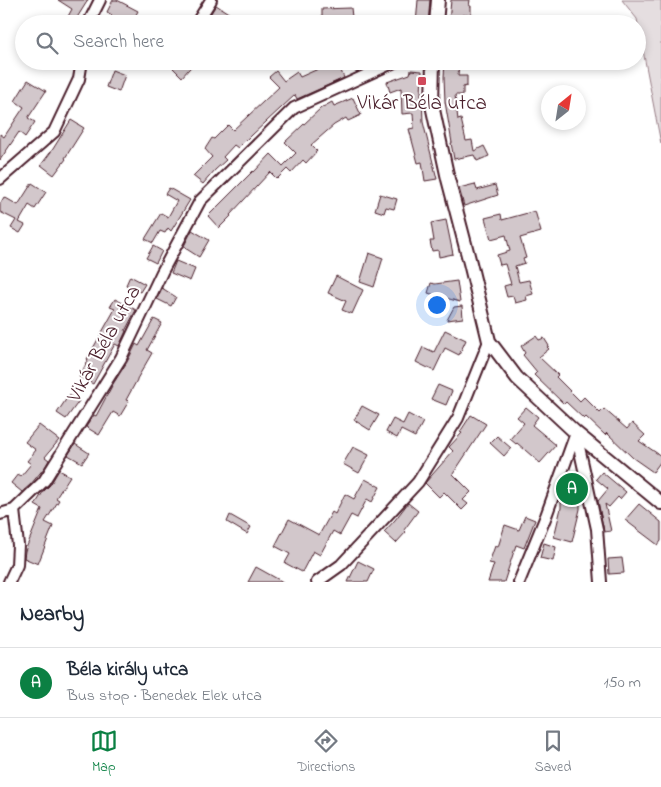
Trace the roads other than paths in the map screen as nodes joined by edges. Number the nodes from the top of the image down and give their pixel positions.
1 (100, 0) edge
2 (211, 0) edge
3 (438, 0) edge
4 (92, 15) edge
5 (202, 15) edge
6 (437, 15) edge
7 (80, 70) edge
8 (377, 70) edge
9 (433, 70) edge
10 (0, 179) edge
11 (490, 341) junction
12 (576, 433) junction
13 (661, 503) edge
14 (14, 510) junction
15 (0, 514) edge
16 (9, 582) edge
17 (317, 582) edge
18 (519, 582) edge
19 (601, 582) edge

1 - 4 street
2 - 5 street
3 - 6 street
7 - 10 street
8 - 14 street, Vikár Béla utca
9 - 11 street
11 - 12 street
11 - 17 street
12 - 13 street
12 - 18 street
12 - 19 street
14 - 15 street, Vikár Béla utca
14 - 16 street

